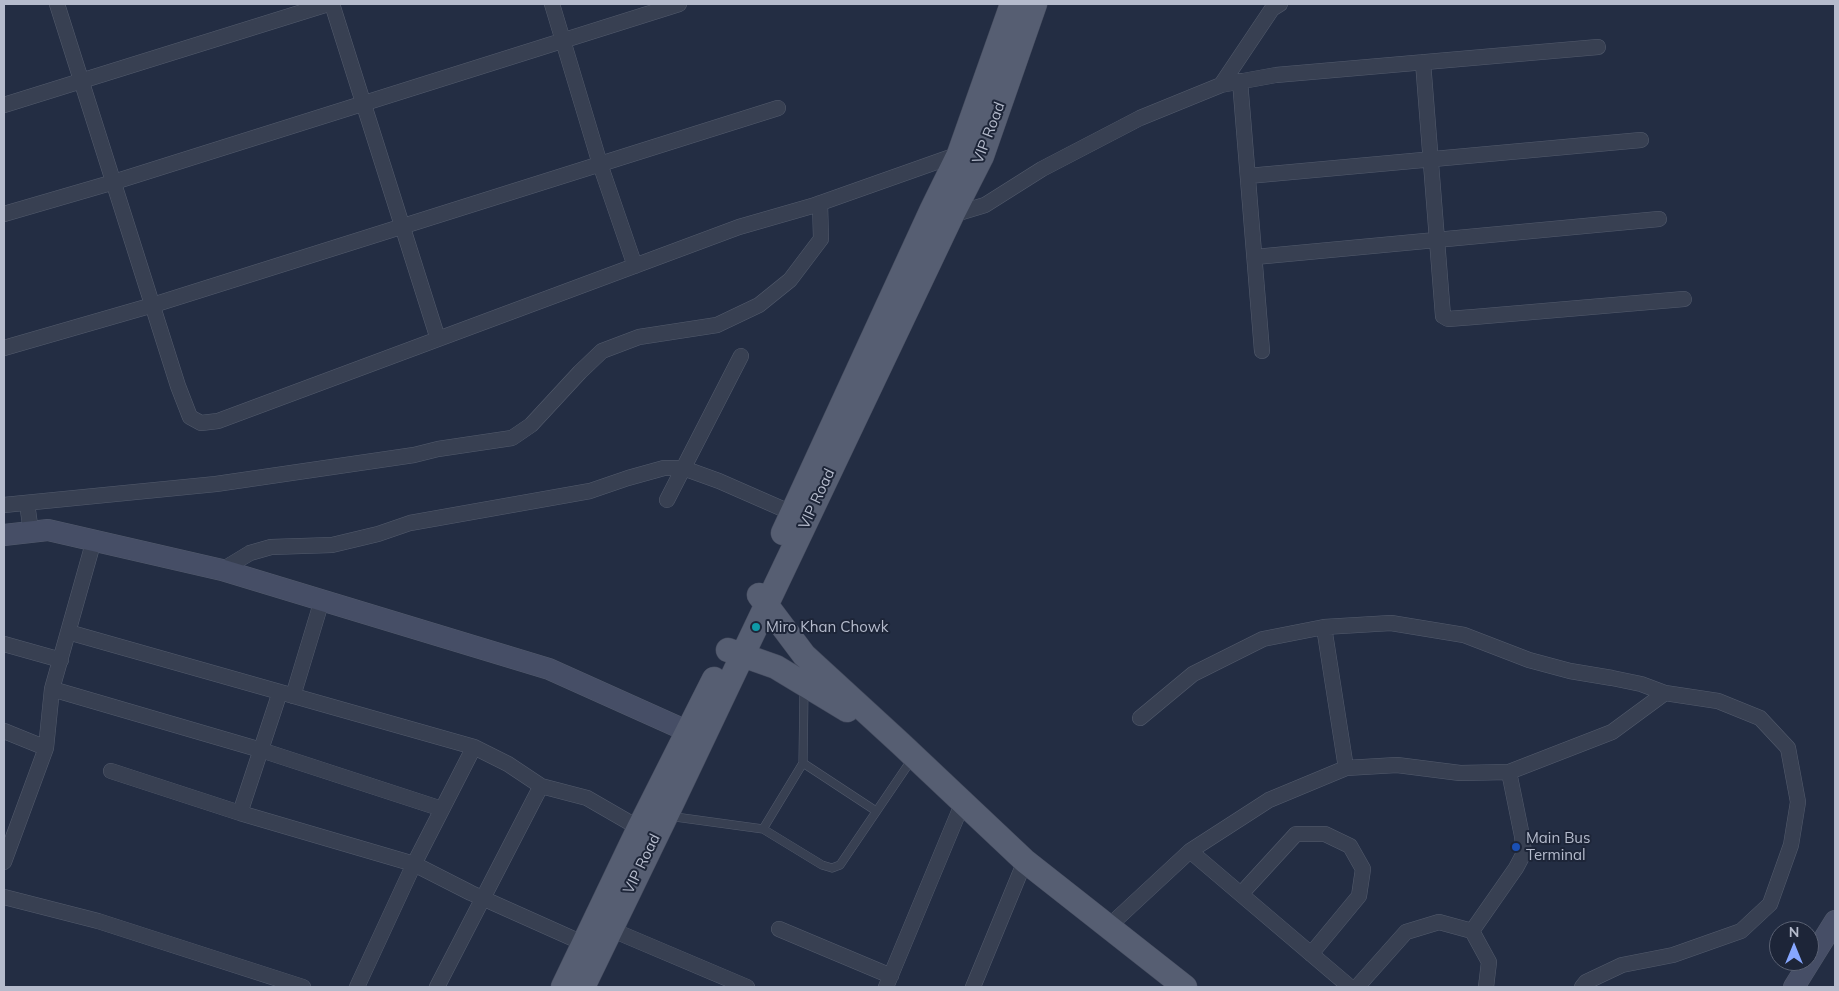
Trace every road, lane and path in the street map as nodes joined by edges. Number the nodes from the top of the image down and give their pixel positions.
1 (57, 4) edge
2 (328, 4) edge
3 (332, 4) edge
4 (552, 4) edge
5 (679, 4) edge
6 (1012, 4) edge
7 (1035, 4) edge
8 (1280, 4) edge
9 (564, 40) junction
10 (1598, 47) dead end
11 (1423, 62) junction
12 (81, 80) junction
13 (1240, 81) junction
14 (1221, 84) junction
15 (363, 103) junction
16 (4, 105) edge
17 (778, 108) dead end
18 (1641, 140) dead end
19 (959, 154) junction
20 (1431, 159) junction
21 (600, 164) junction
22 (1248, 176) junction
23 (114, 182) junction
24 (820, 203) junction
25 (942, 212) junction
26 (4, 214) edge
27 (1658, 220) dead end
28 (402, 226) junction
29 (1437, 240) junction
30 (1254, 257) junction
31 (635, 266) junction
32 (1684, 299) dead end
33 (153, 305) junction
34 (438, 339) junction
35 (4, 348) edge
36 (1262, 351) dead end
37 (741, 356) dead end
38 (683, 468) junction
39 (666, 500) dead end
40 (27, 503) junction
41 (4, 505) edge
42 (792, 513) junction
43 (31, 532) junction
44 (4, 536) edge
45 (94, 540) junction
46 (222, 570) junction
47 (762, 598) junction
48 (322, 600) junction
49 (1324, 627) junction
50 (68, 632) junction
51 (4, 644) edge
52 (735, 652) junction
53 (61, 660) junction
54 (804, 682) junction
55 (52, 689) junction
56 (1665, 693) junction
57 (286, 694) junction
58 (1140, 718) dead end
59 (4, 731) edge
60 (695, 735) junction
61 (474, 747) junction
62 (46, 748) junction
63 (261, 750) junction
64 (908, 750) junction
65 (803, 763) junction
66 (1346, 768) junction
67 (111, 771) dead end
68 (1508, 772) junction
69 (541, 786) junction
70 (963, 802) junction
71 (442, 809) junction
72 (876, 811) junction
73 (240, 813) junction
74 (666, 816) junction
75 (639, 828) junction
76 (763, 829) junction
77 (1190, 851) junction
78 (1025, 861) junction
79 (4, 862) edge
80 (414, 864) junction
81 (1241, 894) junction
82 (4, 898) edge
83 (483, 898) junction
84 (1835, 921) edge
85 (1108, 927) junction
86 (610, 929) junction
87 (779, 929) dead end
88 (1472, 931) junction
89 (585, 944) junction
90 (1311, 954) junction
91 (888, 982) edge
92 (303, 987) edge
93 (357, 987) edge
94 (437, 987) edge
95 (563, 987) edge
96 (583, 987) edge
97 (747, 987) edge
98 (973, 987) edge
99 (1185, 987) edge
100 (1350, 987) edge
101 (1357, 987) edge
102 (1486, 987) edge
103 (1582, 987) edge
104 (1794, 987) edge

1 - 12 street
2 - 12 street
3 - 15 street
4 - 9 street
5 - 9 street
6 - 19 main road, VIP Road
7 - 25 main road, VIP Road
8 - 14 street
9 - 15 street
9 - 21 street
10 - 11 street
11 - 13 street
11 - 20 street
12 - 16 street
12 - 23 street
13 - 14 street
13 - 22 street
14 - 25 street
15 - 23 street
15 - 28 street
17 - 21 street
18 - 20 street
19 - 24 street
19 - 25 main road, VIP Road
20 - 22 street
20 - 29 street
21 - 28 street
21 - 31 street
22 - 30 street
23 - 26 street
23 - 33 street
24 - 31 street
24 - 40 street
25 - 42 main road, VIP Road
25 - 47 main road, VIP Road
27 - 29 street
28 - 33 street
28 - 34 street
29 - 30 street
29 - 32 street
30 - 36 street
31 - 34 street
33 - 34 street
33 - 35 street
37 - 38 street
38 - 39 street
38 - 42 street
38 - 46 street
40 - 41 street
40 - 43 street
42 - 47 main road, VIP Road
43 - 44 main road
43 - 45 main road
45 - 46 main road
45 - 50 street
46 - 48 main road
47 - 52 main road, VIP Road
47 - 64 main road
48 - 57 street
48 - 60 main road
49 - 56 street
49 - 58 street
49 - 66 street
50 - 53 street
50 - 57 street
51 - 53 street
52 - 54 main road
52 - 60 main road, VIP Road
53 - 55 street
54 - 64 main road
54 - 65 lane
55 - 62 street
55 - 63 street
56 - 68 street
56 - 103 street
57 - 61 street
57 - 63 street
59 - 62 street
60 - 74 main road, VIP Road
60 - 75 main road, VIP Road
61 - 69 street
61 - 71 street
62 - 79 street
63 - 71 street
63 - 73 street
64 - 70 main road
64 - 72 lane
65 - 72 lane
65 - 76 lane
66 - 68 street
66 - 77 street
67 - 73 street
68 - 88 street
69 - 75 street
69 - 83 street
70 - 78 main road
70 - 91 street
71 - 80 street
72 - 76 lane
73 - 80 street
74 - 76 lane
74 - 86 main road, VIP Road
75 - 89 main road, VIP Road
77 - 81 street
77 - 85 street
78 - 85 main road
78 - 98 street
80 - 83 street
80 - 93 street
81 - 90 street
81 - 90 street
82 - 92 street
83 - 89 street
83 - 94 street
84 - 104 main road
85 - 99 main road
86 - 96 main road, VIP Road
86 - 97 street
87 - 91 street
88 - 101 street
88 - 102 street
89 - 95 main road, VIP Road
90 - 100 street

